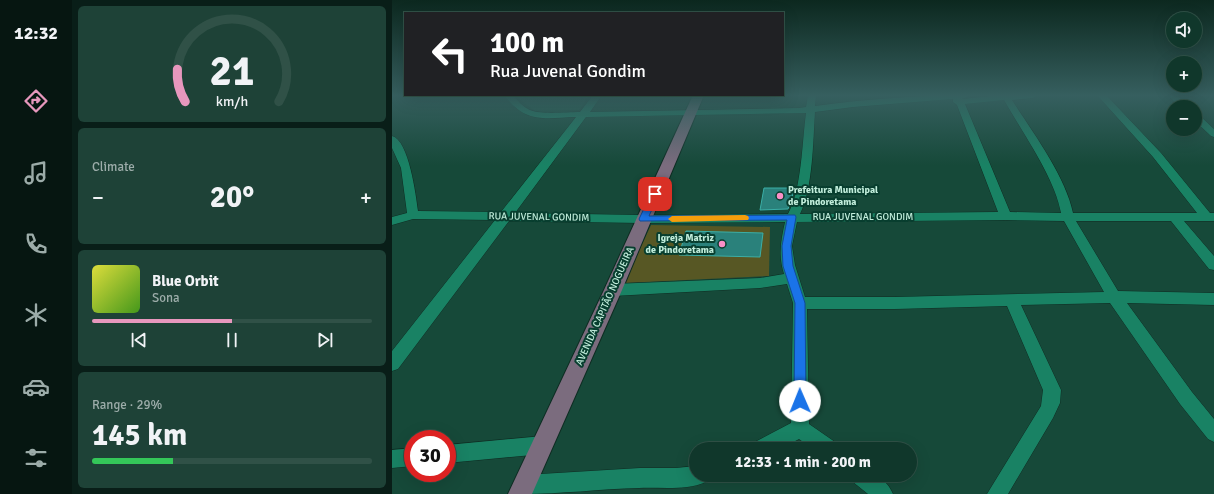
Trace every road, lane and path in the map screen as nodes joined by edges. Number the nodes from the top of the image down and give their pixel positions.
1 (581, 118) edge
2 (688, 118) edge
3 (811, 118) edge
4 (969, 118) edge
5 (1020, 118) edge
6 (1122, 118) edge
7 (1202, 123) edge
8 (1214, 134) edge
9 (392, 139) edge
10 (396, 155) edge
11 (413, 216) junction
12 (505, 216) junction
13 (1006, 216) junction
14 (792, 217) junction
15 (1068, 217) junction
16 (1174, 217) junction
17 (1210, 217) edge
18 (643, 219) junction
19 (392, 221) edge
20 (1214, 265) edge
21 (793, 278) junction
22 (613, 290) junction
23 (1114, 297) junction
24 (1011, 299) junction
25 (1214, 299) edge
26 (800, 303) junction
27 (392, 364) edge
28 (800, 428) junction
29 (1214, 433) edge
30 (775, 442) edge
31 (819, 442) edge
32 (543, 445) junction
33 (456, 453) edge
34 (404, 458) edge
35 (392, 459) edge
36 (689, 476) edge
37 (868, 482) edge
38 (522, 490) edge
39 (883, 494) edge
40 (997, 494) edge

1 - 12 street
2 - 18 main road, AVENIDA CAPITÃO NOGUEIRA
3 - 14 street
4 - 13 street
5 - 15 street
6 - 17 street
7 - 8 street
9 - 10 street
10 - 11 street
11 - 12 street, RUA JUVENAL GONDIM
11 - 19 street, RUA JUVENAL GONDIM
12 - 18 street, RUA JUVENAL GONDIM
12 - 27 street
13 - 14 street, RUA JUVENAL GONDIM
13 - 15 street, RUA JUVENAL GONDIM
14 - 18 street, RUA JUVENAL GONDIM
14 - 21 street
15 - 16 street, RUA JUVENAL GONDIM
15 - 23 street
16 - 17 street, RUA JUVENAL GONDIM
16 - 20 street
18 - 22 main road, AVENIDA CAPITÃO NOGUEIRA
21 - 22 street
21 - 26 street
22 - 32 main road, AVENIDA CAPITÃO NOGUEIRA
23 - 24 street
23 - 25 street
23 - 29 street
24 - 26 street
24 - 40 street
26 - 28 street
28 - 30 street
28 - 31 street
32 - 33 street
32 - 38 main road, AVENIDA CAPITÃO NOGUEIRA
34 - 35 street
36 - 38 street
37 - 39 street

